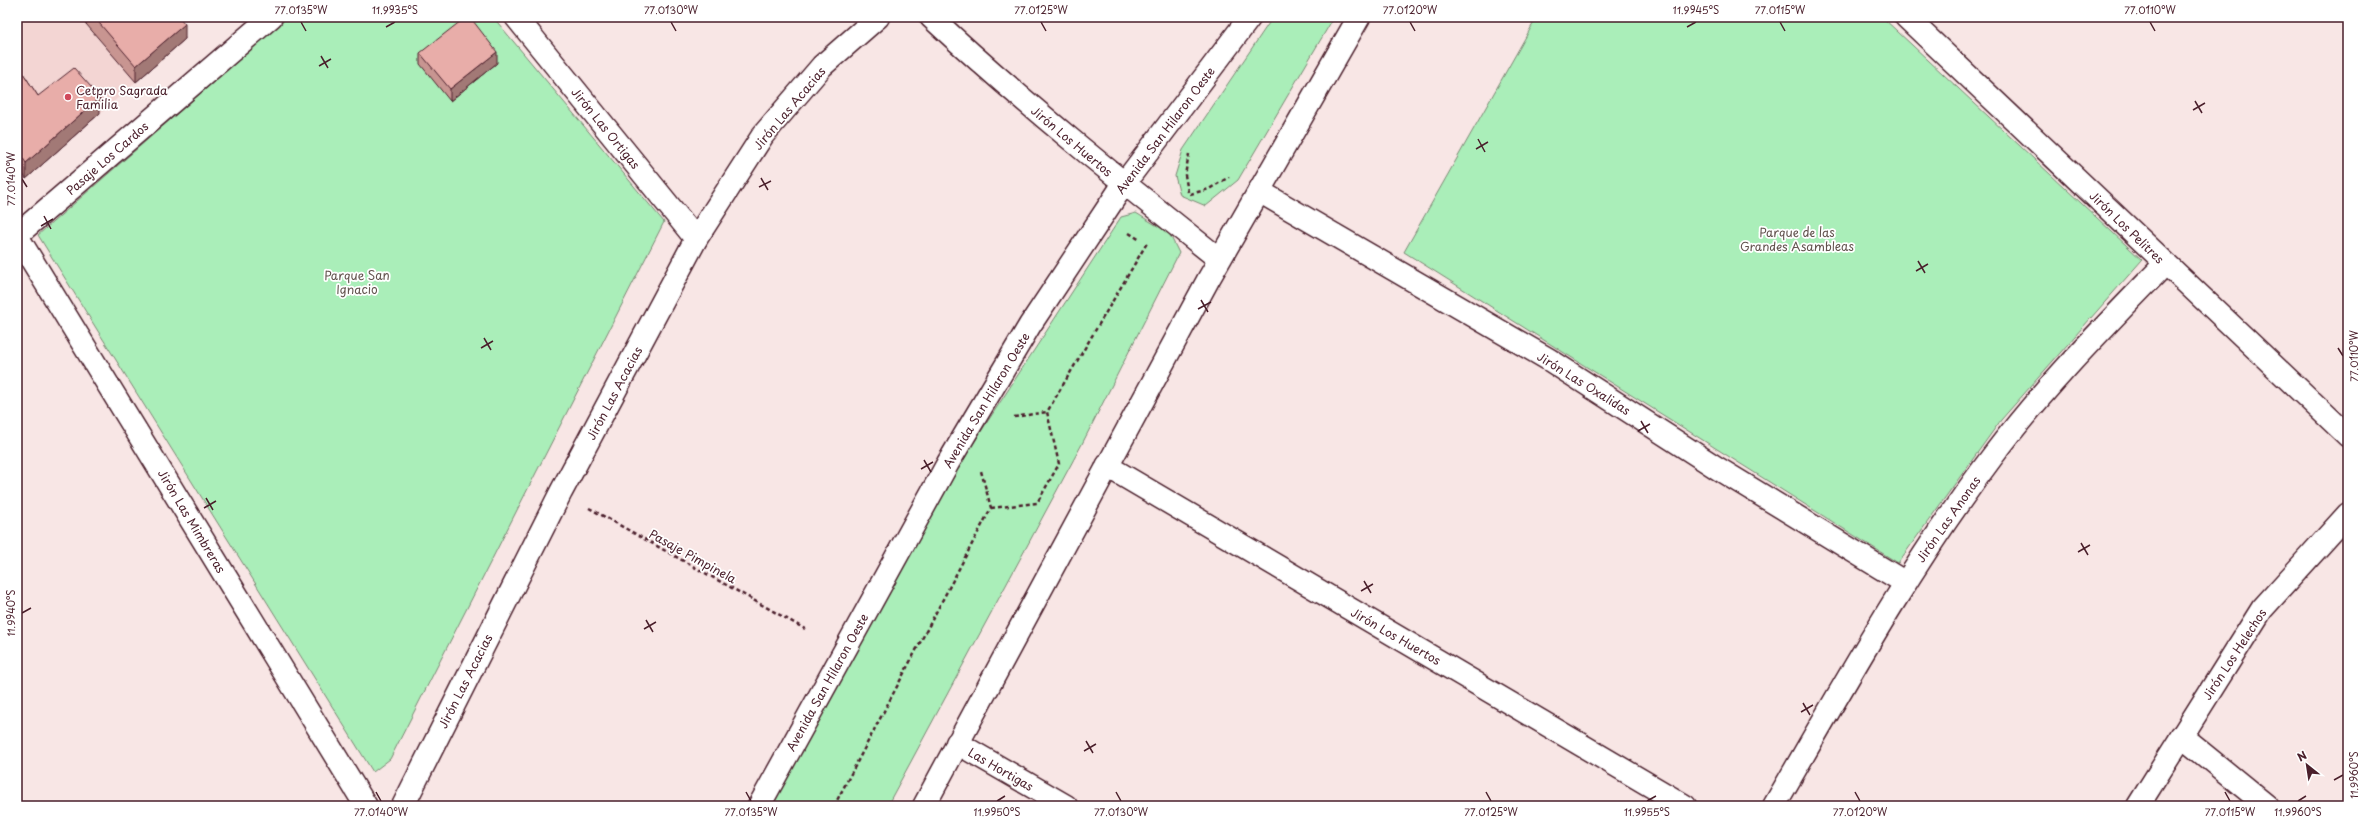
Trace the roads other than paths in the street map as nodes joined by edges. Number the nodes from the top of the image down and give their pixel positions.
1 (270, 17) edge
2 (516, 17) edge
3 (878, 17) edge
4 (930, 17) edge
5 (1250, 17) edge
6 (1359, 17) edge
7 (1906, 17) edge
8 (1123, 184) junction
9 (1259, 190) junction
10 (17, 236) edge
11 (696, 239) junction
12 (1219, 260) junction
13 (2165, 264) junction
14 (2348, 436) edge
15 (1107, 466) junction
16 (2348, 514) edge
17 (1904, 582) junction
18 (2181, 736) junction
19 (957, 743) junction
20 (366, 806) edge
21 (403, 806) edge
22 (760, 806) edge
23 (924, 806) edge
24 (1066, 806) edge
25 (1685, 806) edge
26 (1774, 806) edge
27 (2138, 806) edge
28 (2267, 806) edge

1 - 10 street, Pasaje Los Cardos
2 - 11 street, Jirón Las Ortigas
3 - 11 street, Jirón Las Acacias
4 - 8 street, Jirón Los Huertos
5 - 8 street, Avenida San Hilaron Oeste
6 - 9 street
7 - 13 street, Jirón Los Pelitres
8 - 12 street, Jirón Los Huertos
8 - 22 street, Avenida San Hilaron Oeste
9 - 12 street
9 - 17 street, Jirón Las Oxalidas
10 - 20 street, Jirón Las Mimbreras
11 - 21 street, Jirón Las Acacias
12 - 15 street
13 - 14 street, Jirón Los Pelitres
13 - 17 street, Jirón Las Anonas
15 - 19 street
15 - 25 street, Jirón Los Huertos
16 - 18 street, Jirón Los Helechos
17 - 26 street, Jirón Las Anonas
18 - 27 street, Jirón Los Helechos
18 - 28 street
19 - 23 street
19 - 24 street, Las Hortigas

